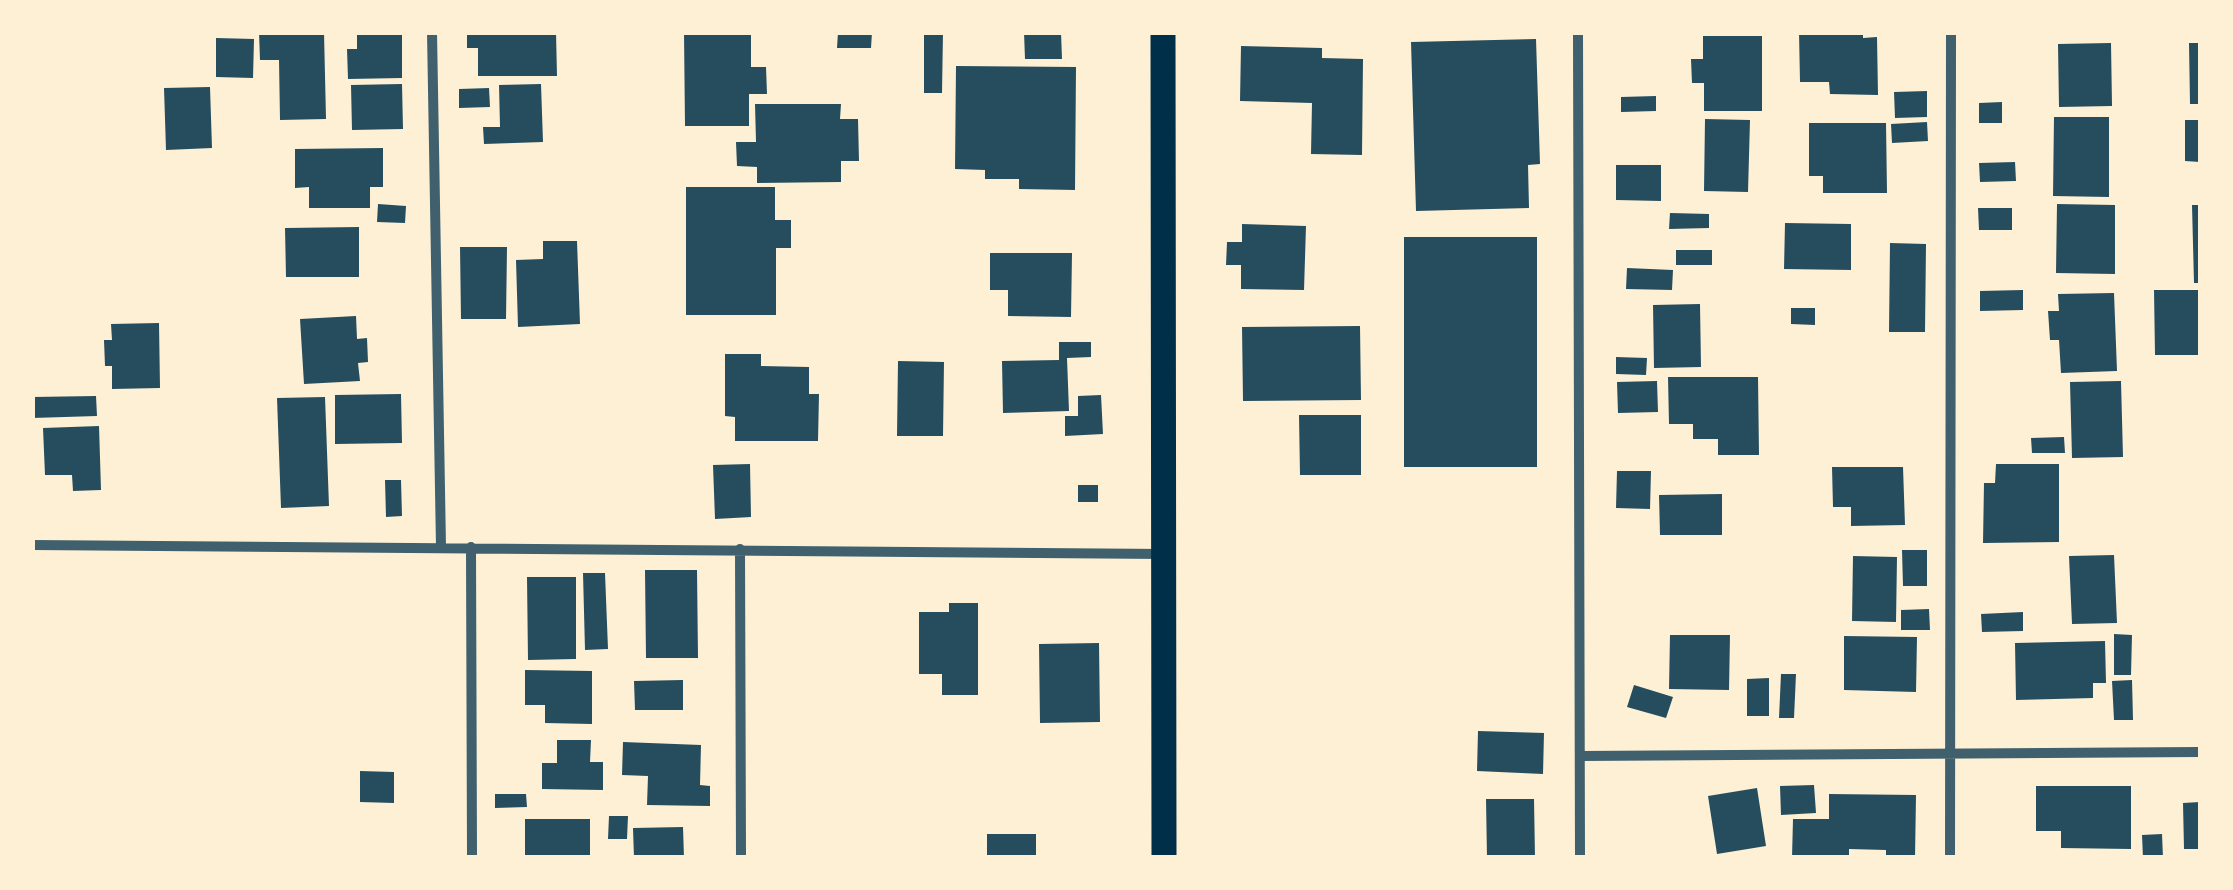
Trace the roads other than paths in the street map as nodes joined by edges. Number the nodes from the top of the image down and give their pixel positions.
1 (432, 32) edge
2 (1163, 32) edge
3 (1578, 32) edge
4 (1951, 32) edge
5 (32, 545) edge
6 (441, 547) junction
7 (471, 547) junction
8 (740, 549) junction
9 (1165, 554) junction
10 (2200, 752) edge
11 (1950, 753) junction
12 (1581, 756) junction
13 (472, 858) edge
14 (741, 858) edge
15 (1164, 858) edge
16 (1580, 858) edge
17 (1950, 858) edge

1 - 6 street
2 - 9 main road
3 - 12 street
4 - 11 street
5 - 6 street
6 - 7 street
7 - 8 street
7 - 13 street
8 - 9 street
8 - 14 street
9 - 15 main road
10 - 11 street
11 - 12 street
11 - 17 street
12 - 16 street

